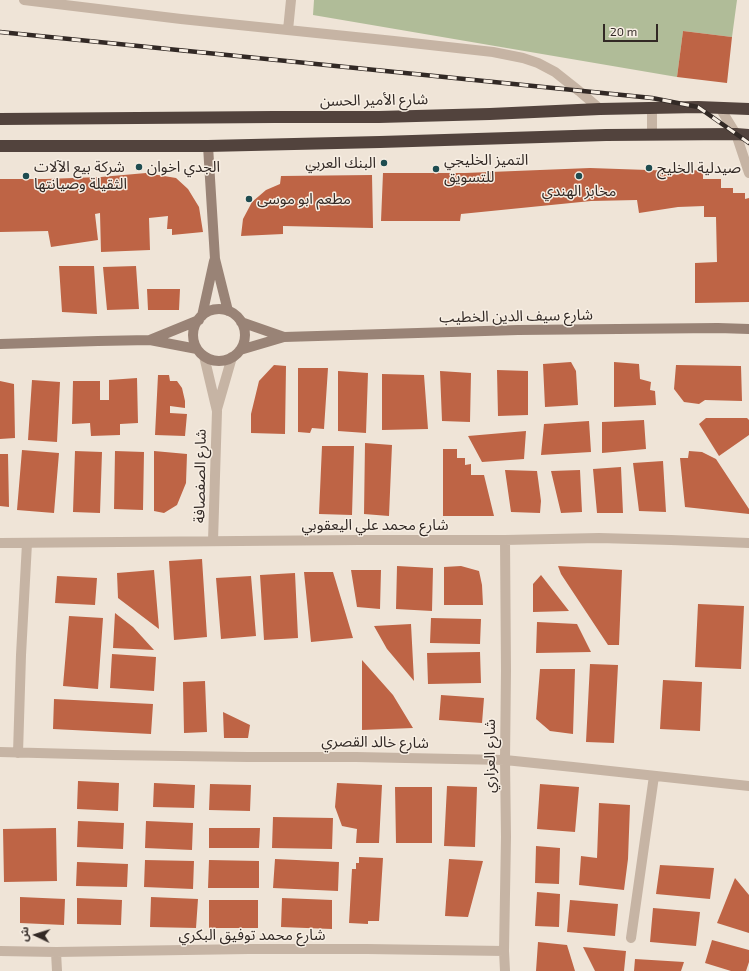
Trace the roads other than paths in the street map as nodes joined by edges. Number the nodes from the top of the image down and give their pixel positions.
1 (24, 0) edge
2 (290, 0) edge
3 (288, 30) junction
4 (652, 108) junction
5 (720, 108) junction
6 (749, 108) edge
7 (600, 109) junction
8 (0, 119) edge
9 (652, 134) junction
10 (736, 134) junction
11 (749, 135) edge
12 (0, 146) edge
13 (208, 146) junction
14 (749, 173) edge
15 (215, 259) junction
16 (228, 311) junction
17 (200, 318) junction
18 (241, 322) junction
19 (749, 329) edge
20 (284, 337) junction
21 (150, 340) junction
22 (0, 344) edge
23 (200, 352) junction
24 (236, 354) junction
25 (217, 411) junction
26 (505, 540) junction
27 (213, 541) junction
28 (0, 543) edge
29 (26, 543) junction
30 (749, 543) edge
31 (0, 752) edge
32 (18, 753) junction
33 (505, 760) junction
34 (654, 776) junction
35 (749, 786) edge
36 (631, 938) dead end
37 (504, 951) junction
38 (0, 952) edge
39 (56, 952) junction
40 (57, 971) edge
41 (505, 971) edge

1 - 3 street
2 - 3 street
3 - 7 street
4 - 5 highway, شارع الأمير الحسن
4 - 7 highway, شارع الأمير الحسن
4 - 9 street
5 - 6 highway, شارع الأمير الحسن
5 - 10 street
7 - 8 highway, شارع الأمير الحسن
9 - 10 highway
9 - 13 highway
10 - 11 highway
10 - 14 street
12 - 13 highway
13 - 15 street
15 - 16 street
15 - 17 street
16 - 17 street
16 - 18 street
17 - 21 street
17 - 23 street
18 - 20 street, شارع سيف الدين الخطيب
18 - 24 street
19 - 20 street, شارع سيف الدين الخطيب
20 - 24 street, شارع سيف الدين الخطيب
21 - 22 street
21 - 23 street
23 - 24 street
23 - 25 street, شارع الصفصافة
24 - 25 street, شارع الصفصافة
25 - 27 street, شارع الصفصافة
26 - 27 street, شارع محمد علي اليعقوبي
26 - 30 street, شارع محمد علي اليعقوبي
26 - 33 street, شارع العزاري
27 - 29 street, شارع محمد علي اليعقوبي
28 - 29 street, شارع محمد علي اليعقوبي
29 - 32 street
31 - 32 street, شارع خالد القصري
32 - 33 street, شارع خالد القصري
33 - 34 street, شارع خالد القصري
33 - 37 street, شارع العزاري
34 - 35 street, شارع خالد القصري
34 - 36 street
37 - 39 street, شارع محمد توفيق البكري
37 - 41 street, شارع العزاري
38 - 39 street, شارع محمد توفيق البكري
39 - 40 street

